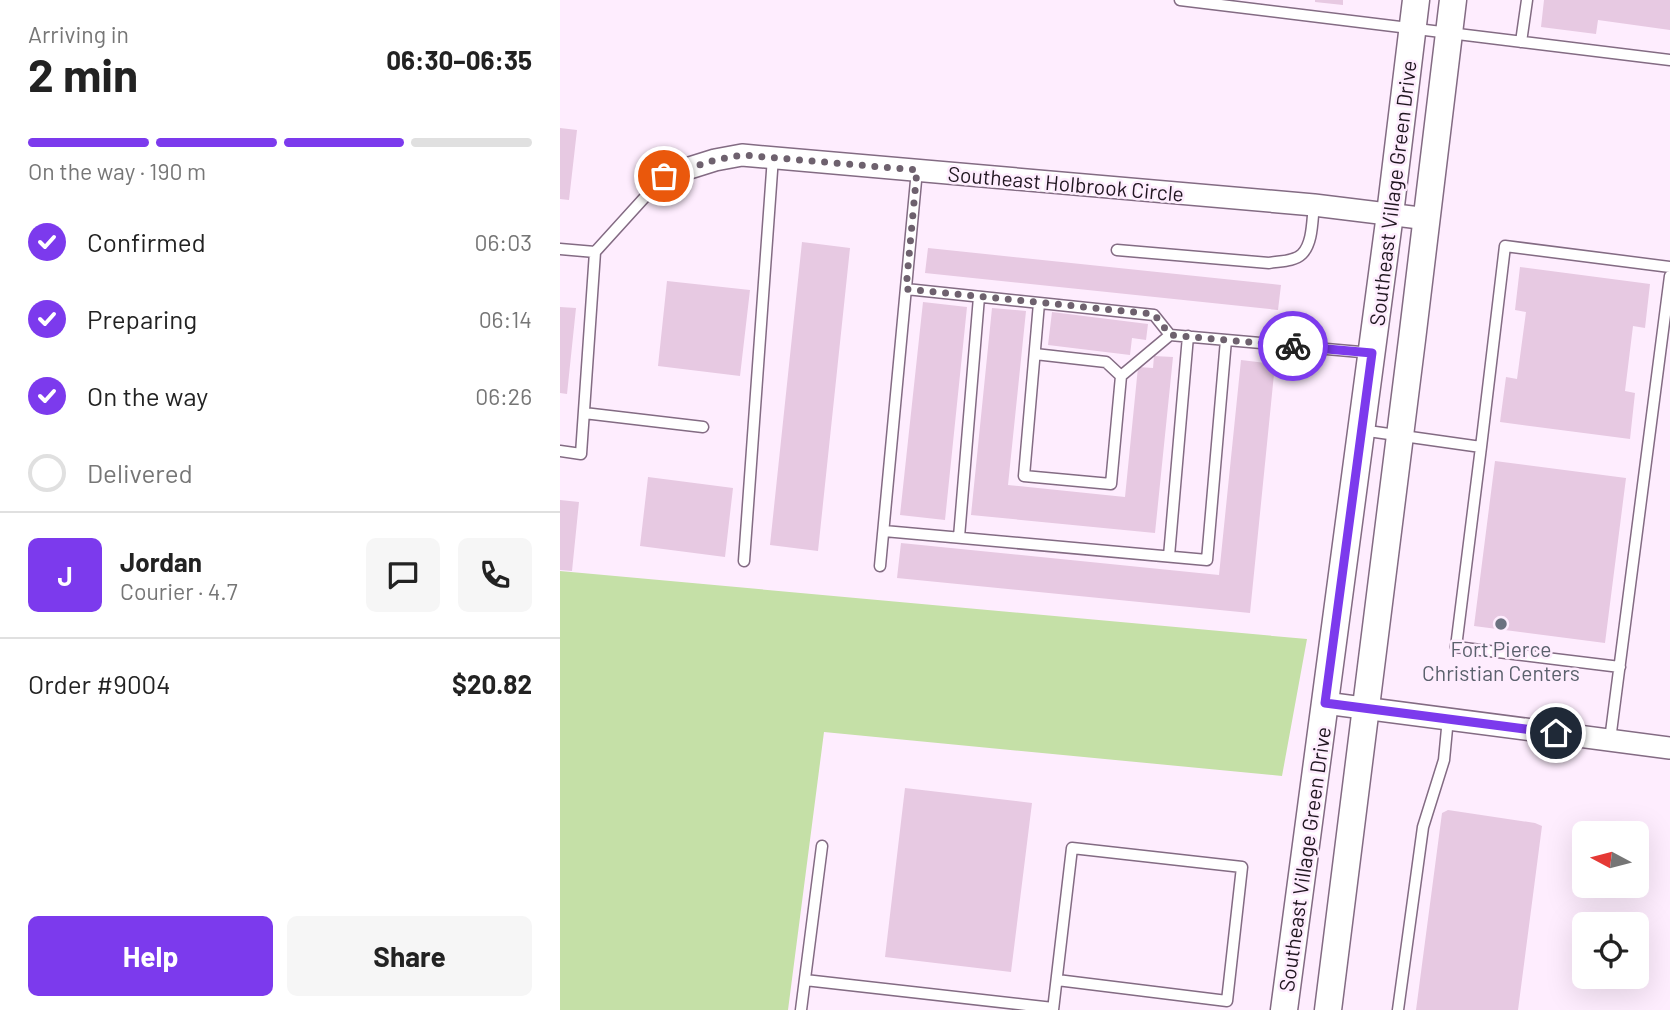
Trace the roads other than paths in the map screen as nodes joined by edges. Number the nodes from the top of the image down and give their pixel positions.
1 (1180, 0) edge
2 (1416, 0) edge
3 (1453, 0) edge
4 (1527, 0) edge
5 (1413, 29) junction
6 (1450, 33) junction
7 (1521, 42) junction
8 (1670, 60) edge
9 (774, 157) junction
10 (917, 170) junction
11 (664, 176) joint
12 (1314, 205) junction
13 (1390, 214) junction
14 (1428, 219) junction
15 (560, 249) edge
16 (1117, 250) dead end
17 (595, 252) junction
18 (1670, 267) edge
19 (1670, 276) edge
20 (906, 289) junction
21 (979, 297) junction
22 (1039, 303) junction
23 (1170, 335) junction
24 (1188, 336) junction
25 (1226, 340) junction
26 (1372, 353) junction
27 (1035, 354) junction
28 (1121, 376) junction
29 (584, 413) junction
30 (702, 427) dead end
31 (1362, 430) junction
32 (1399, 436) junction
33 (1481, 447) junction
34 (560, 451) edge
35 (884, 531) junction
36 (959, 537) junction
37 (1169, 556) junction
38 (744, 561) dead end
39 (880, 566) dead end
40 (1620, 667) junction
41 (1325, 703) junction
42 (1364, 708) junction
43 (1448, 718) junction
44 (1610, 740) junction
45 (1670, 748) edge
46 (822, 846) dead end
47 (805, 980) junction
48 (1057, 980) junction
49 (1053, 1009) edge
50 (801, 1010) edge
51 (1284, 1010) edge
52 (1328, 1010) edge
53 (1398, 1010) edge

1 - 5 lane
2 - 5 street, Southeast Village Green Drive
3 - 6 street, Southeast Village Green Drive
4 - 7 lane
5 - 6 lane
5 - 13 street, Southeast Village Green Drive
6 - 7 lane
6 - 14 street, Southeast Village Green Drive
7 - 8 lane
9 - 10 street, Southeast Holbrook Circle
9 - 11 street, Southeast Holbrook Circle
9 - 38 lane
10 - 12 street, Southeast Holbrook Circle
10 - 20 lane
11 - 17 lane
12 - 13 street, Southeast Holbrook Circle
12 - 16 lane
13 - 14 street, Southeast Holbrook Circle
13 - 26 street, Southeast Village Green Drive
14 - 32 street, Southeast Village Green Drive
15 - 17 lane
17 - 29 lane
18 - 33 lane
19 - 40 lane
20 - 21 lane
20 - 35 lane
21 - 22 lane
21 - 36 lane
22 - 23 lane
22 - 27 lane
23 - 24 lane
23 - 28 lane
24 - 25 lane
24 - 37 lane
25 - 26 lane
25 - 37 lane
26 - 31 street, Southeast Village Green Drive
27 - 28 lane
27 - 28 lane
29 - 30 lane
29 - 34 lane
31 - 32 lane
31 - 41 street, Southeast Village Green Drive
32 - 33 lane
32 - 42 street, Southeast Village Green Drive
33 - 40 lane
35 - 36 lane
35 - 39 lane
36 - 37 lane
40 - 44 lane
41 - 42 street
41 - 51 street, Southeast Village Green Drive
42 - 43 street
42 - 52 street, Southeast Village Green Drive
43 - 44 street
43 - 53 lane
44 - 45 street
46 - 47 lane
47 - 49 lane
47 - 50 lane
48 - 48 lane
48 - 49 lane

